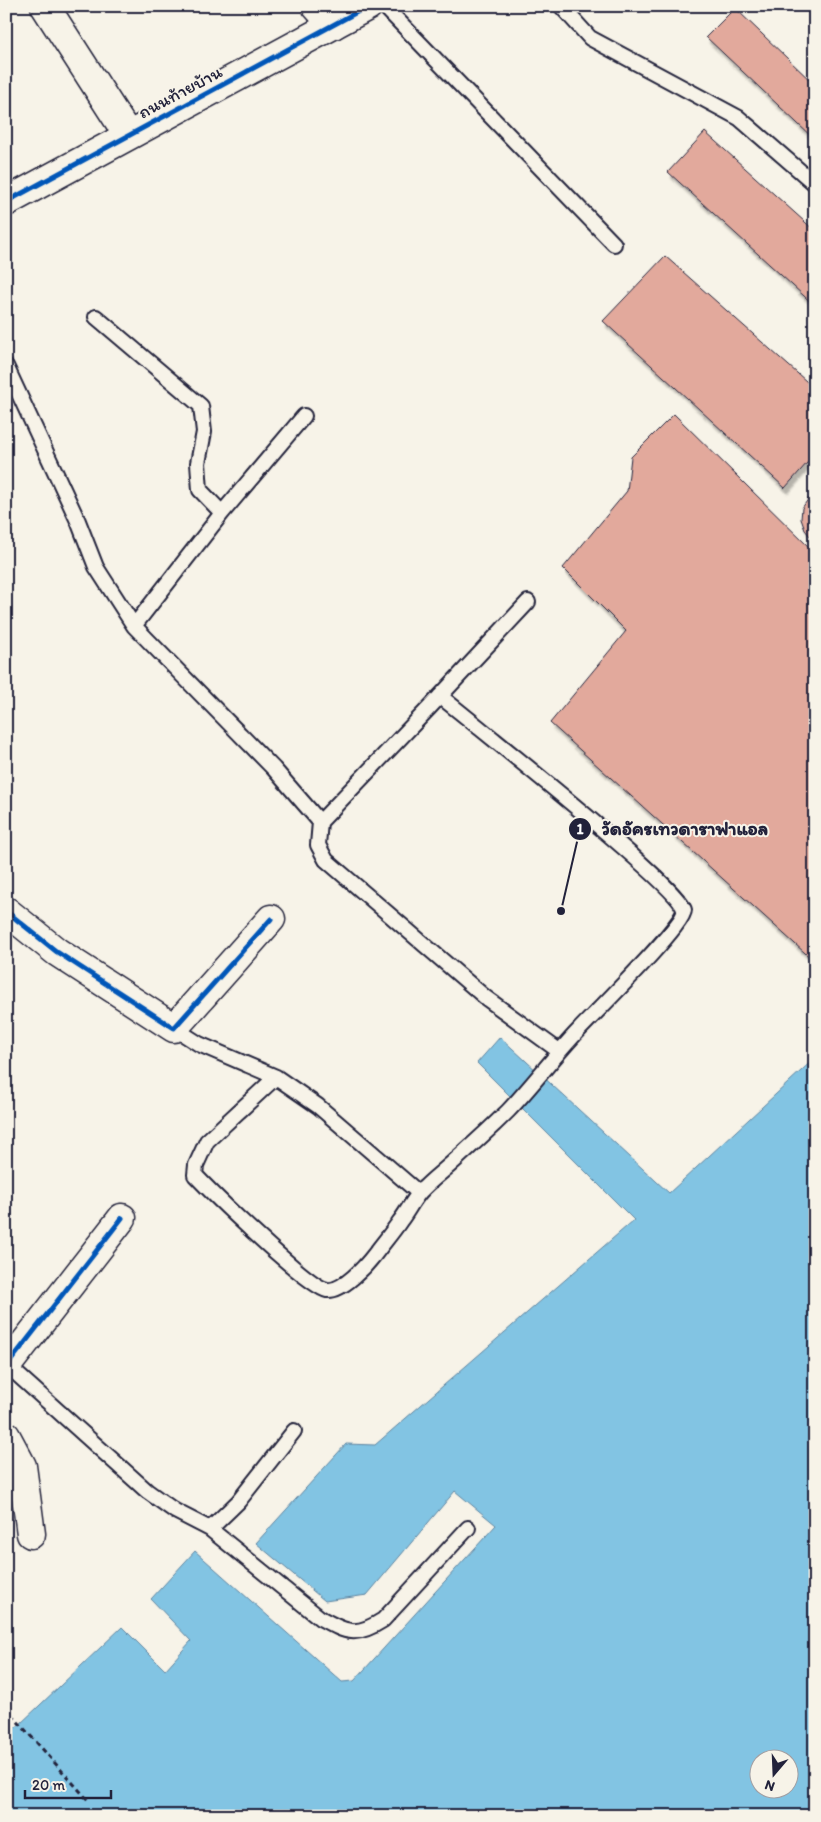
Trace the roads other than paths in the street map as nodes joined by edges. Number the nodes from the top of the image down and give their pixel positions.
1 (45, 6) edge
2 (368, 6) edge
3 (384, 6) edge
4 (562, 6) edge
5 (324, 16) edge
6 (128, 135) junction
7 (815, 184) edge
8 (6, 202) edge
9 (614, 244) dead end
10 (96, 317) dead end
11 (6, 366) edge
12 (304, 416) dead end
13 (222, 513) junction
14 (528, 602) dead end
15 (134, 626) junction
16 (440, 696) junction
17 (320, 822) junction
18 (6, 911) edge
19 (271, 919) dead end
20 (174, 1028) junction
21 (555, 1057) junction
22 (276, 1077) junction
23 (419, 1193) junction
24 (122, 1218) dead end
25 (7, 1367) edge
26 (294, 1431) dead end
27 (6, 1436) edge
28 (468, 1528) dead end
29 (210, 1529) junction
30 (31, 1534) dead end

1 - 6 street
2 - 5 street, ถนนท้ายบ้าน
3 - 9 lane
4 - 7 lane
5 - 6 street, ถนนท้ายบ้าน
6 - 8 street, ถนนท้ายบ้าน
10 - 13 lane
11 - 15 lane
12 - 13 lane
13 - 15 lane
14 - 16 lane
15 - 17 lane
16 - 17 lane
16 - 21 lane
17 - 21 lane
18 - 20 street
19 - 20 street
20 - 22 lane
21 - 23 lane
22 - 23 lane
22 - 23 lane
24 - 25 street
25 - 29 lane
26 - 29 lane
27 - 30 street
28 - 29 lane

